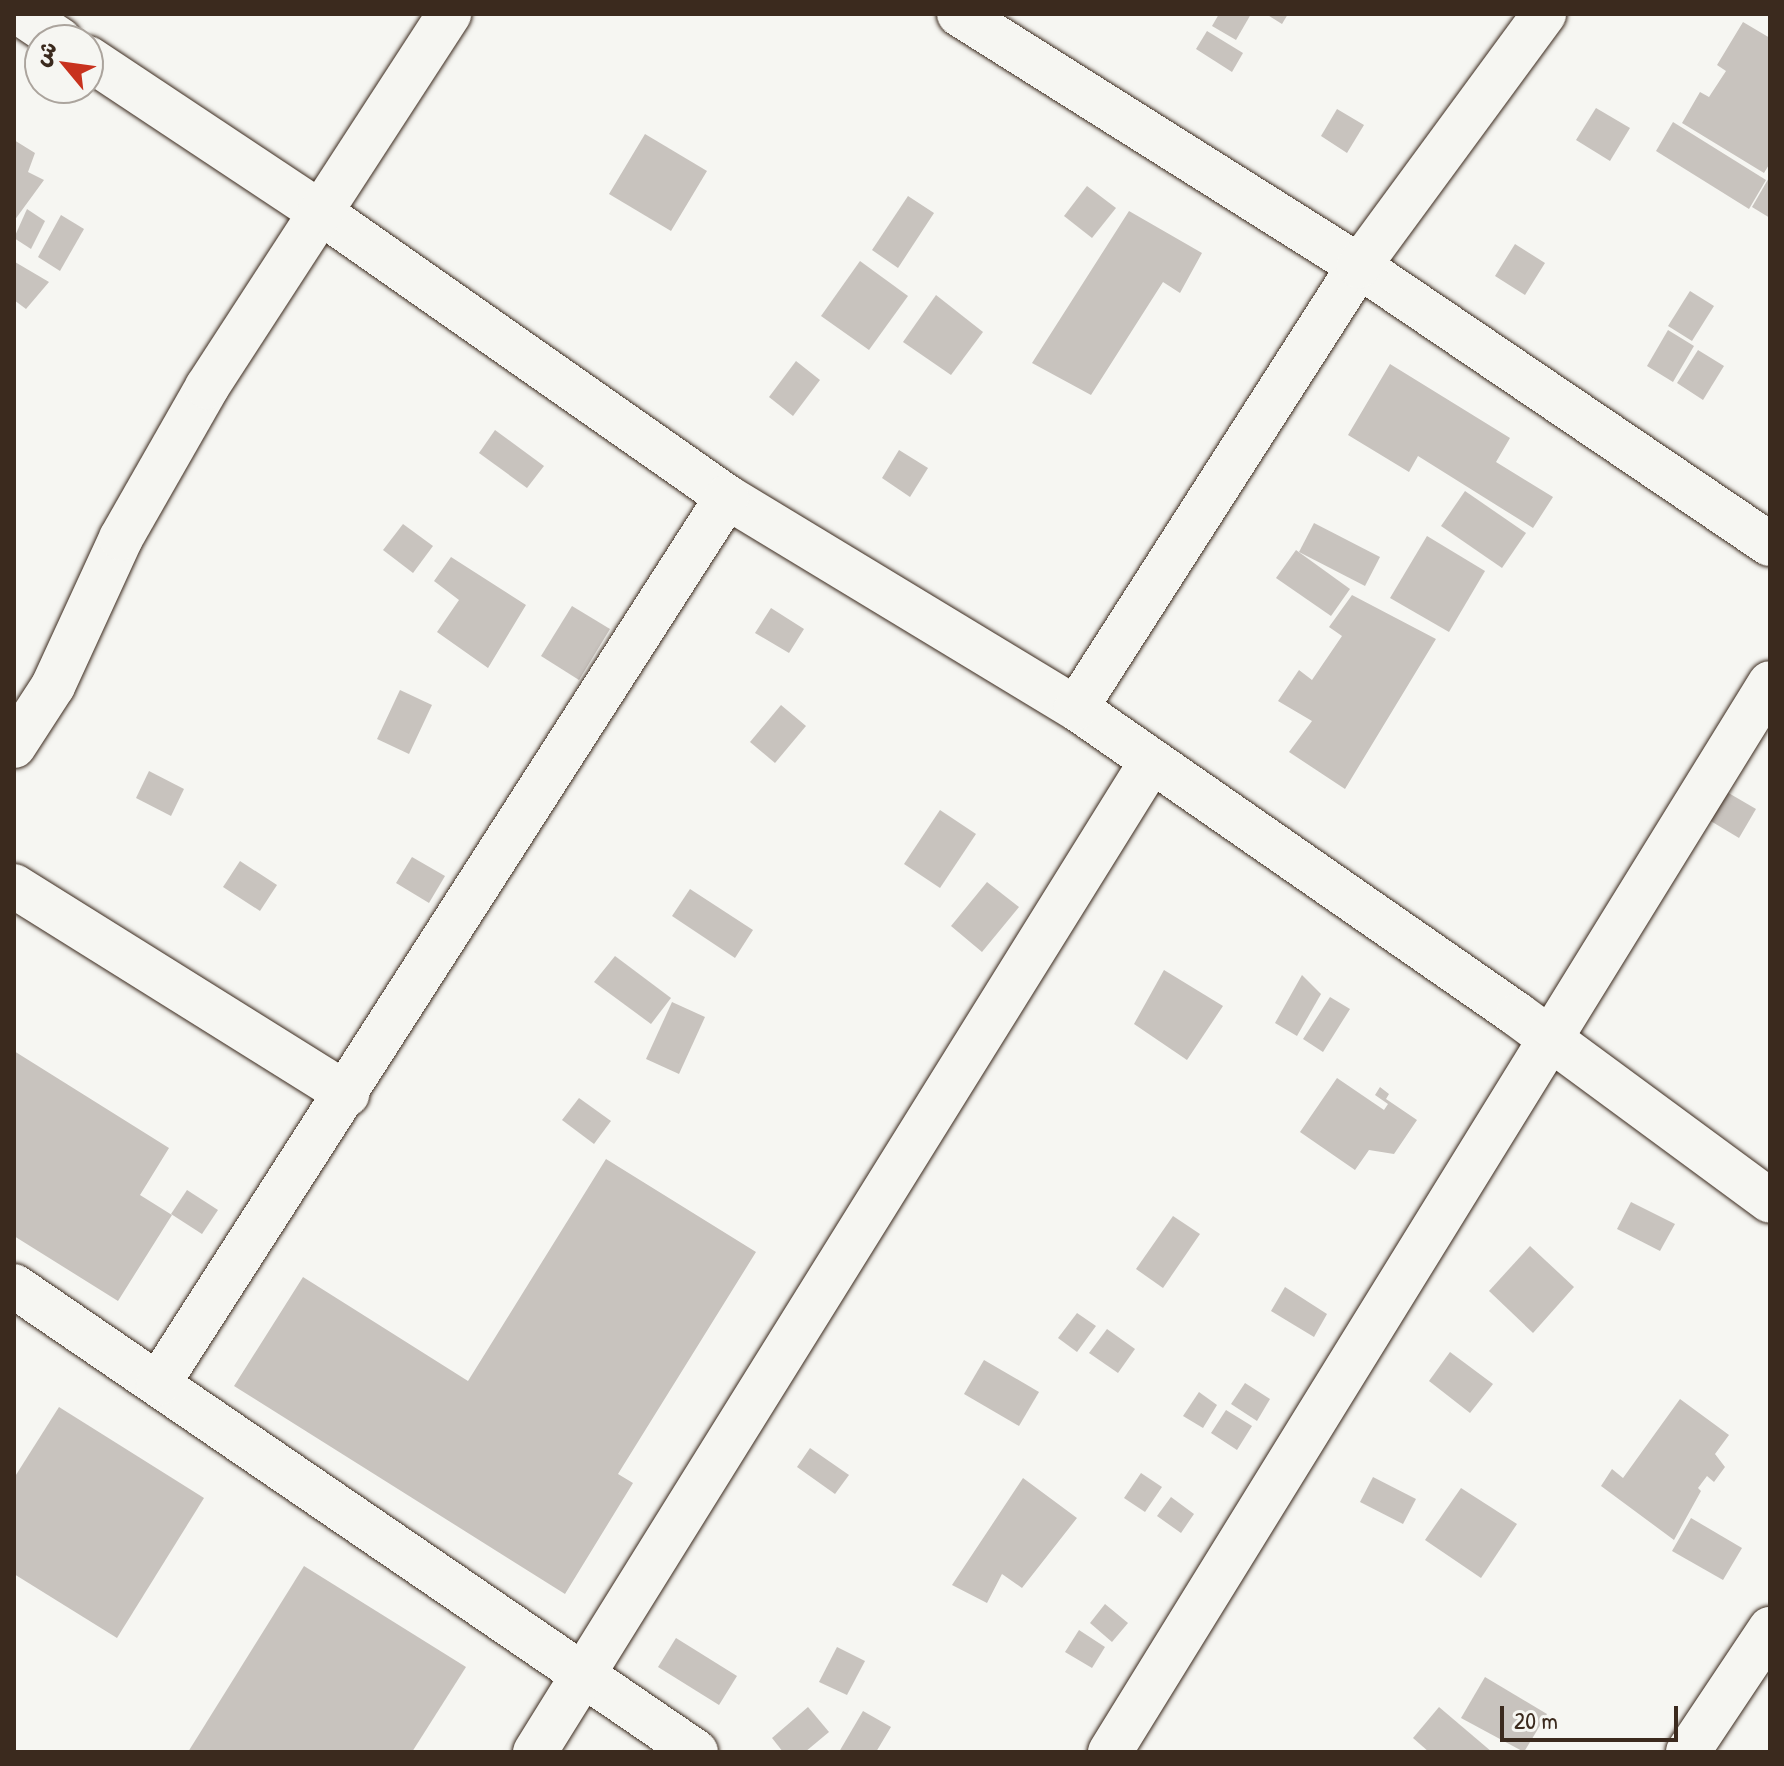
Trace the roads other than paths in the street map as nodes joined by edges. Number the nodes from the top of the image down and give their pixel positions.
1 (449, 14) edge
2 (959, 14) edge
3 (1544, 14) edge
4 (104, 69) edge
5 (320, 212) junction
6 (1359, 266) junction
7 (727, 497) junction
8 (1770, 544) edge
9 (1770, 683) edge
10 (1076, 708) junction
11 (14, 746) edge
12 (1151, 762) junction
13 (14, 886) edge
14 (1551, 1038) junction
15 (347, 1094) junction
16 (1770, 1201) edge
17 (14, 1286) edge
18 (158, 1384) junction
19 (1770, 1629) edge
20 (582, 1676) junction
21 (535, 1752) edge
22 (696, 1752) edge
23 (1110, 1752) edge
24 (1688, 1752) edge

1 - 5 street
2 - 6 street
3 - 6 street
4 - 5 street
5 - 7 street
5 - 11 street
6 - 8 street
6 - 10 street
7 - 10 street
7 - 15 street
9 - 14 street
10 - 12 street
12 - 14 street
12 - 20 street
13 - 15 street
14 - 16 street
14 - 23 street
15 - 18 street
17 - 18 street
18 - 20 street
19 - 24 street
20 - 21 street
20 - 22 street

